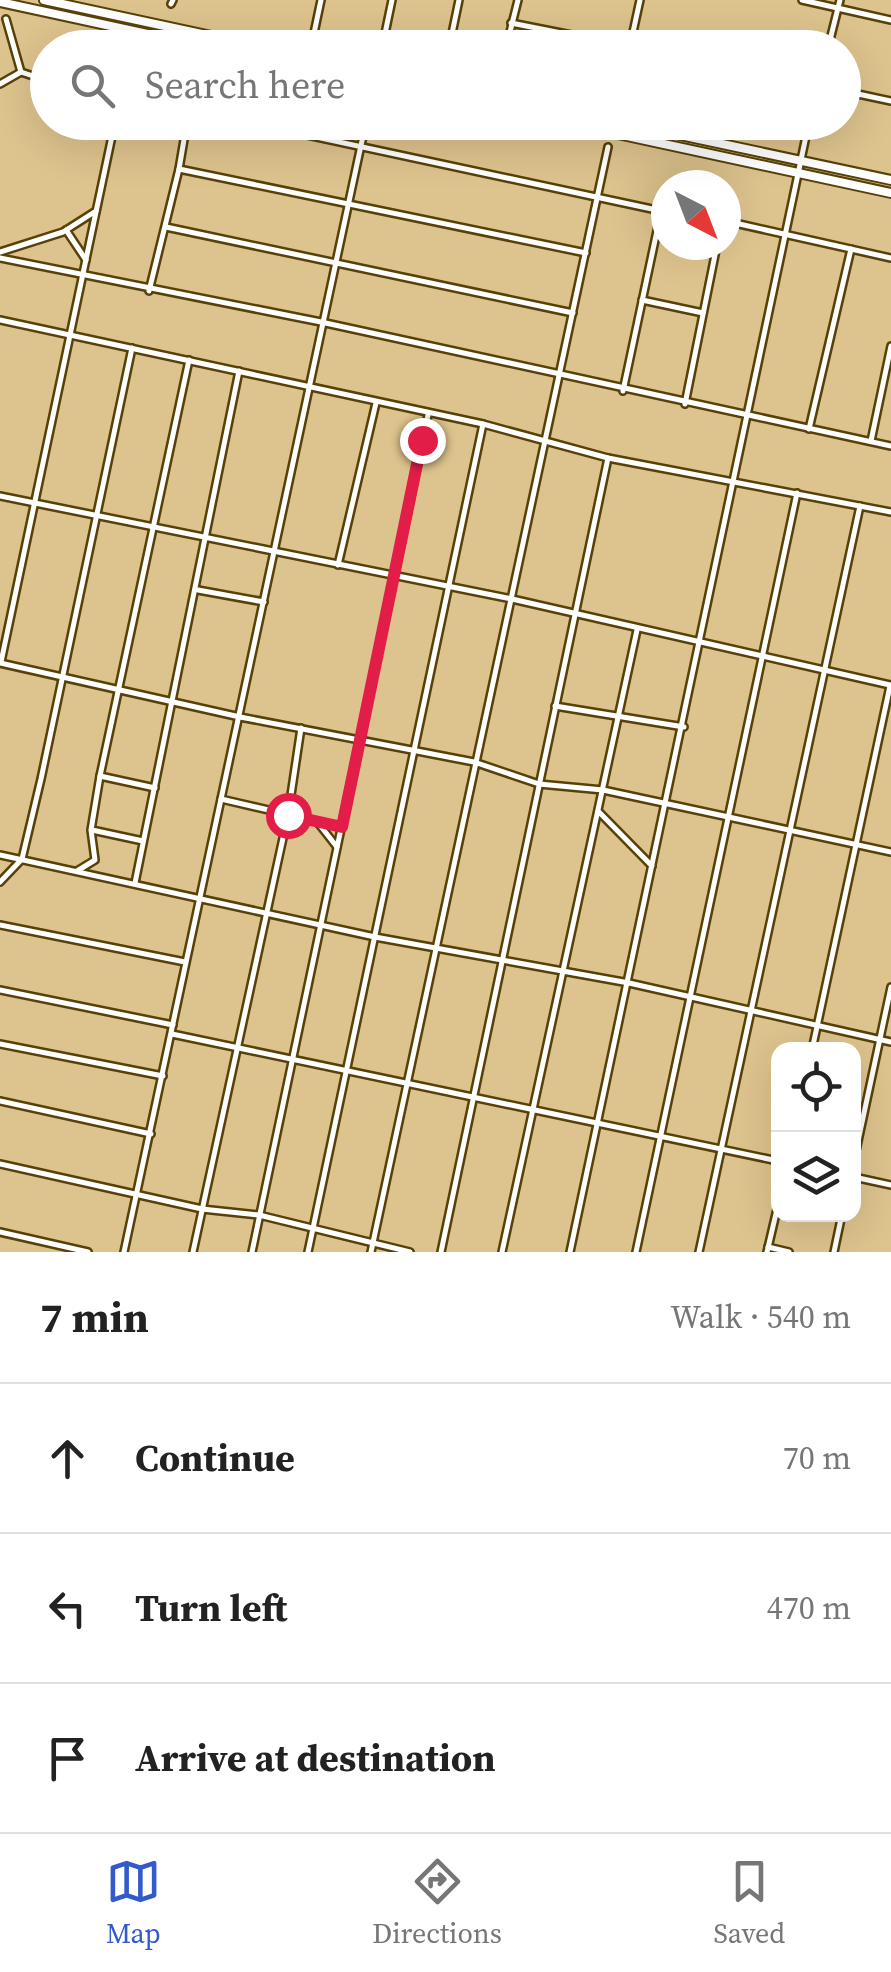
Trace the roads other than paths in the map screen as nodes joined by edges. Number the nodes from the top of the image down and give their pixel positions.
1 (44, 0) edge
2 (93, 0) edge
3 (321, 0) edge
4 (392, 0) edge
5 (460, 0) edge
6 (518, 0) edge
7 (640, 0) edge
8 (802, 0) edge
9 (0, 2) edge
10 (839, 4) edge
11 (88, 10) junction
12 (6, 19) dead end
13 (891, 20) edge
14 (511, 23) junction
15 (129, 30) edge
16 (182, 30) edge
17 (314, 30) edge
18 (386, 30) edge
19 (453, 30) edge
20 (510, 30) edge
21 (546, 30) edge
22 (635, 30) edge
23 (832, 30) edge
24 (22, 72) junction
25 (30, 75) edge
26 (0, 84) edge
27 (861, 95) edge
28 (891, 101) edge
29 (111, 140) edge
30 (185, 140) edge
31 (332, 140) edge
32 (362, 140) edge
33 (645, 140) edge
34 (703, 140) edge
35 (805, 140) edge
36 (360, 146) junction
37 (608, 147) dead end
38 (800, 161) junction
39 (179, 169) junction
40 (797, 173) junction
41 (891, 180) edge
42 (891, 193) edge
43 (597, 197) junction
44 (348, 204) junction
45 (651, 209) edge
46 (96, 211) junction
47 (741, 225) edge
48 (166, 227) junction
49 (66, 230) junction
50 (786, 234) junction
51 (851, 250) junction
52 (586, 253) junction
53 (0, 255) edge
54 (891, 258) edge
55 (652, 260) edge
56 (714, 260) edge
57 (336, 261) junction
58 (87, 263) junction
59 (84, 276) junction
60 (149, 291) junction
61 (642, 300) junction
62 (573, 313) junction
63 (703, 313) junction
64 (0, 320) edge
65 (322, 322) junction
66 (68, 336) junction
67 (891, 346) edge
68 (132, 348) junction
69 (189, 360) junction
70 (238, 372) junction
71 (558, 375) junction
72 (309, 388) junction
73 (624, 392) junction
74 (376, 403) junction
75 (685, 404) junction
76 (749, 413) junction
77 (428, 415) junction
78 (483, 424) junction
79 (809, 429) junction
80 (544, 441) junction
81 (870, 442) junction
82 (891, 446) edge
83 (608, 458) junction
84 (730, 479) junction
85 (797, 493) junction
86 (0, 496) edge
87 (36, 504) junction
88 (860, 506) junction
89 (891, 512) edge
90 (97, 515) junction
91 (155, 526) junction
92 (208, 537) junction
93 (276, 552) junction
94 (338, 566) junction
95 (394, 577) junction
96 (445, 589) junction
97 (197, 590) junction
98 (512, 599) junction
99 (264, 602) junction
100 (574, 616) junction
101 (637, 630) junction
102 (701, 644) junction
103 (761, 657) junction
104 (0, 664) edge
105 (826, 671) junction
106 (61, 676) junction
107 (891, 683) edge
108 (119, 688) junction
109 (172, 700) junction
110 (556, 706) junction
111 (618, 713) junction
112 (240, 717) junction
113 (684, 727) junction
114 (301, 728) junction
115 (360, 738) junction
116 (413, 751) junction
117 (474, 762) junction
118 (100, 776) junction
119 (539, 784) junction
120 (155, 788) junction
121 (603, 790) junction
122 (220, 799) junction
123 (668, 803) junction
124 (598, 812) junction
125 (288, 815) junction
126 (727, 817) junction
127 (317, 822) junction
128 (342, 827) junction
129 (91, 830) junction
130 (792, 830) junction
131 (143, 842) junction
132 (855, 844) junction
133 (337, 847) junction
134 (891, 852) edge
135 (0, 855) edge
136 (22, 858) junction
137 (95, 860) junction
138 (654, 868) junction
139 (75, 872) junction
140 (105, 878) junction
141 (0, 882) edge
142 (135, 884) junction
143 (198, 898) junction
144 (264, 912) junction
145 (322, 924) junction
146 (0, 925) edge
147 (375, 938) junction
148 (438, 950) junction
149 (503, 957) junction
150 (185, 962) junction
151 (563, 969) junction
152 (628, 983) junction
153 (891, 987) edge
154 (0, 990) edge
155 (690, 998) junction
156 (752, 1011) junction
157 (173, 1025) junction
158 (818, 1025) junction
159 (172, 1034) junction
160 (881, 1040) junction
161 (814, 1042) edge
162 (891, 1042) edge
163 (0, 1044) edge
164 (238, 1049) junction
165 (292, 1062) junction
166 (347, 1072) junction
167 (163, 1076) junction
168 (408, 1083) junction
169 (471, 1099) junction
170 (0, 1101) edge
171 (530, 1109) junction
172 (598, 1121) junction
173 (860, 1132) edge
174 (151, 1134) junction
175 (660, 1134) junction
176 (722, 1148) junction
177 (771, 1159) edge
178 (0, 1164) edge
179 (861, 1179) edge
180 (891, 1185) edge
181 (139, 1192) junction
182 (202, 1208) junction
183 (260, 1215) junction
184 (774, 1222) edge
185 (840, 1222) edge
186 (312, 1230) junction
187 (0, 1232) edge
188 (372, 1249) edge
189 (768, 1250) edge
190 (88, 1252) edge
191 (124, 1252) edge
192 (192, 1252) edge
193 (252, 1252) edge
194 (308, 1252) edge
195 (410, 1252) edge
196 (441, 1252) edge
197 (502, 1252) edge
198 (570, 1252) edge
199 (636, 1252) edge
200 (699, 1252) edge
201 (789, 1252) edge
202 (834, 1252) edge

1 - 11 main road
2 - 11 street
3 - 17 street
4 - 18 street
5 - 19 street
6 - 14 street
7 - 22 street
8 - 10 street
9 - 15 main road
10 - 13 street
10 - 23 street
11 - 16 main road
12 - 24 street
14 - 20 street
14 - 21 street
24 - 25 street
24 - 26 street
27 - 28 street
29 - 46 street
30 - 39 street
31 - 36 street
32 - 36 street
33 - 40 main road
34 - 38 main road
35 - 38 street
36 - 43 street
36 - 44 street
37 - 43 street
38 - 40 street
38 - 41 main road
39 - 44 street
39 - 48 street
40 - 42 main road
40 - 50 street
43 - 45 street
43 - 52 street
44 - 52 street
44 - 57 street
46 - 49 street
46 - 58 street
47 - 50 street
48 - 57 street
48 - 60 street
49 - 53 street
49 - 58 street
50 - 51 street
50 - 76 street
51 - 54 street
51 - 79 street
52 - 62 street
53 - 59 street
55 - 61 street
56 - 63 street
57 - 62 street
57 - 65 street
58 - 59 street
59 - 60 street
59 - 66 street
60 - 65 street
61 - 63 street
61 - 73 street
62 - 71 street
63 - 75 street
64 - 66 street
65 - 71 street
65 - 72 street
66 - 68 street
66 - 87 street
67 - 81 street
68 - 69 street
68 - 90 street
69 - 70 street
69 - 91 street
70 - 72 street
70 - 92 street
71 - 73 street
71 - 80 street
72 - 74 street
72 - 93 street
73 - 75 street
74 - 77 street
74 - 94 street
75 - 76 street
76 - 79 street
76 - 84 street
77 - 78 street
77 - 95 street
78 - 80 street
78 - 96 street
79 - 81 street
80 - 83 street
80 - 98 street
81 - 82 street
83 - 84 street
83 - 100 street
84 - 85 street
84 - 102 street
85 - 88 street
85 - 103 street
86 - 87 street
87 - 90 street
87 - 104 street
88 - 89 street
88 - 105 street
90 - 91 street
90 - 106 street
91 - 92 street
91 - 108 street
92 - 93 street
92 - 97 street
93 - 94 street
93 - 99 street
94 - 95 street
95 - 96 street
95 - 115 street
96 - 98 street
96 - 116 street
97 - 99 street
97 - 109 street
98 - 100 street
98 - 117 street
99 - 112 street
100 - 101 street
100 - 110 street
101 - 102 street
101 - 111 street
102 - 103 street
102 - 113 street
103 - 105 street
103 - 126 street
104 - 106 street
105 - 107 street
105 - 130 street
106 - 108 street
106 - 136 street
107 - 132 street
108 - 109 street
108 - 118 street
109 - 112 street
109 - 120 street
110 - 111 street
110 - 119 street
111 - 113 street
111 - 121 street
112 - 114 street
112 - 122 street
113 - 123 street
114 - 115 street
114 - 125 street
115 - 116 street
115 - 128 street
116 - 117 street
116 - 147 street
117 - 119 street
117 - 148 street
118 - 120 street
118 - 129 street
119 - 121 street
119 - 149 street
120 - 131 street
121 - 123 street
121 - 124 street
122 - 125 street
122 - 143 street
123 - 126 street
123 - 138 street
124 - 138 street
124 - 151 street
125 - 127 street
125 - 144 street
126 - 130 street
126 - 155 street
127 - 128 street
127 - 133 street
128 - 133 street
129 - 131 street
129 - 137 street
130 - 132 street
130 - 156 street
131 - 142 street
132 - 134 street
132 - 158 street
133 - 145 street
135 - 136 street
136 - 139 street
136 - 141 street
137 - 139 street
137 - 140 street
138 - 152 street
139 - 140 street
140 - 142 street
142 - 143 street
143 - 144 street
143 - 150 street
144 - 145 street
144 - 164 street
145 - 147 street
145 - 165 street
146 - 150 street
147 - 148 street
147 - 166 street
148 - 149 street
148 - 168 street
149 - 151 street
149 - 169 street
150 - 157 street
151 - 152 street
151 - 171 street
152 - 155 street
152 - 172 street
153 - 160 street
154 - 157 street
155 - 156 street
155 - 175 street
156 - 158 street
156 - 176 street
157 - 159 street
158 - 160 street
158 - 161 street
159 - 164 street
159 - 167 street
160 - 162 street
160 - 173 street
163 - 167 street
164 - 165 street
164 - 182 street
165 - 166 street
165 - 183 street
166 - 168 street
166 - 186 street
167 - 174 street
168 - 169 street
168 - 188 street
169 - 171 street
169 - 196 street
170 - 174 street
171 - 172 street
171 - 197 street
172 - 175 street
172 - 198 street
174 - 181 street
175 - 176 street
175 - 199 street
176 - 177 street
176 - 200 street
178 - 181 street
179 - 180 street
181 - 182 street
181 - 191 street
182 - 183 street
182 - 192 street
183 - 186 street
183 - 193 street
184 - 189 street
185 - 202 street
186 - 188 street
186 - 194 street
187 - 190 street
188 - 195 street
189 - 201 street

